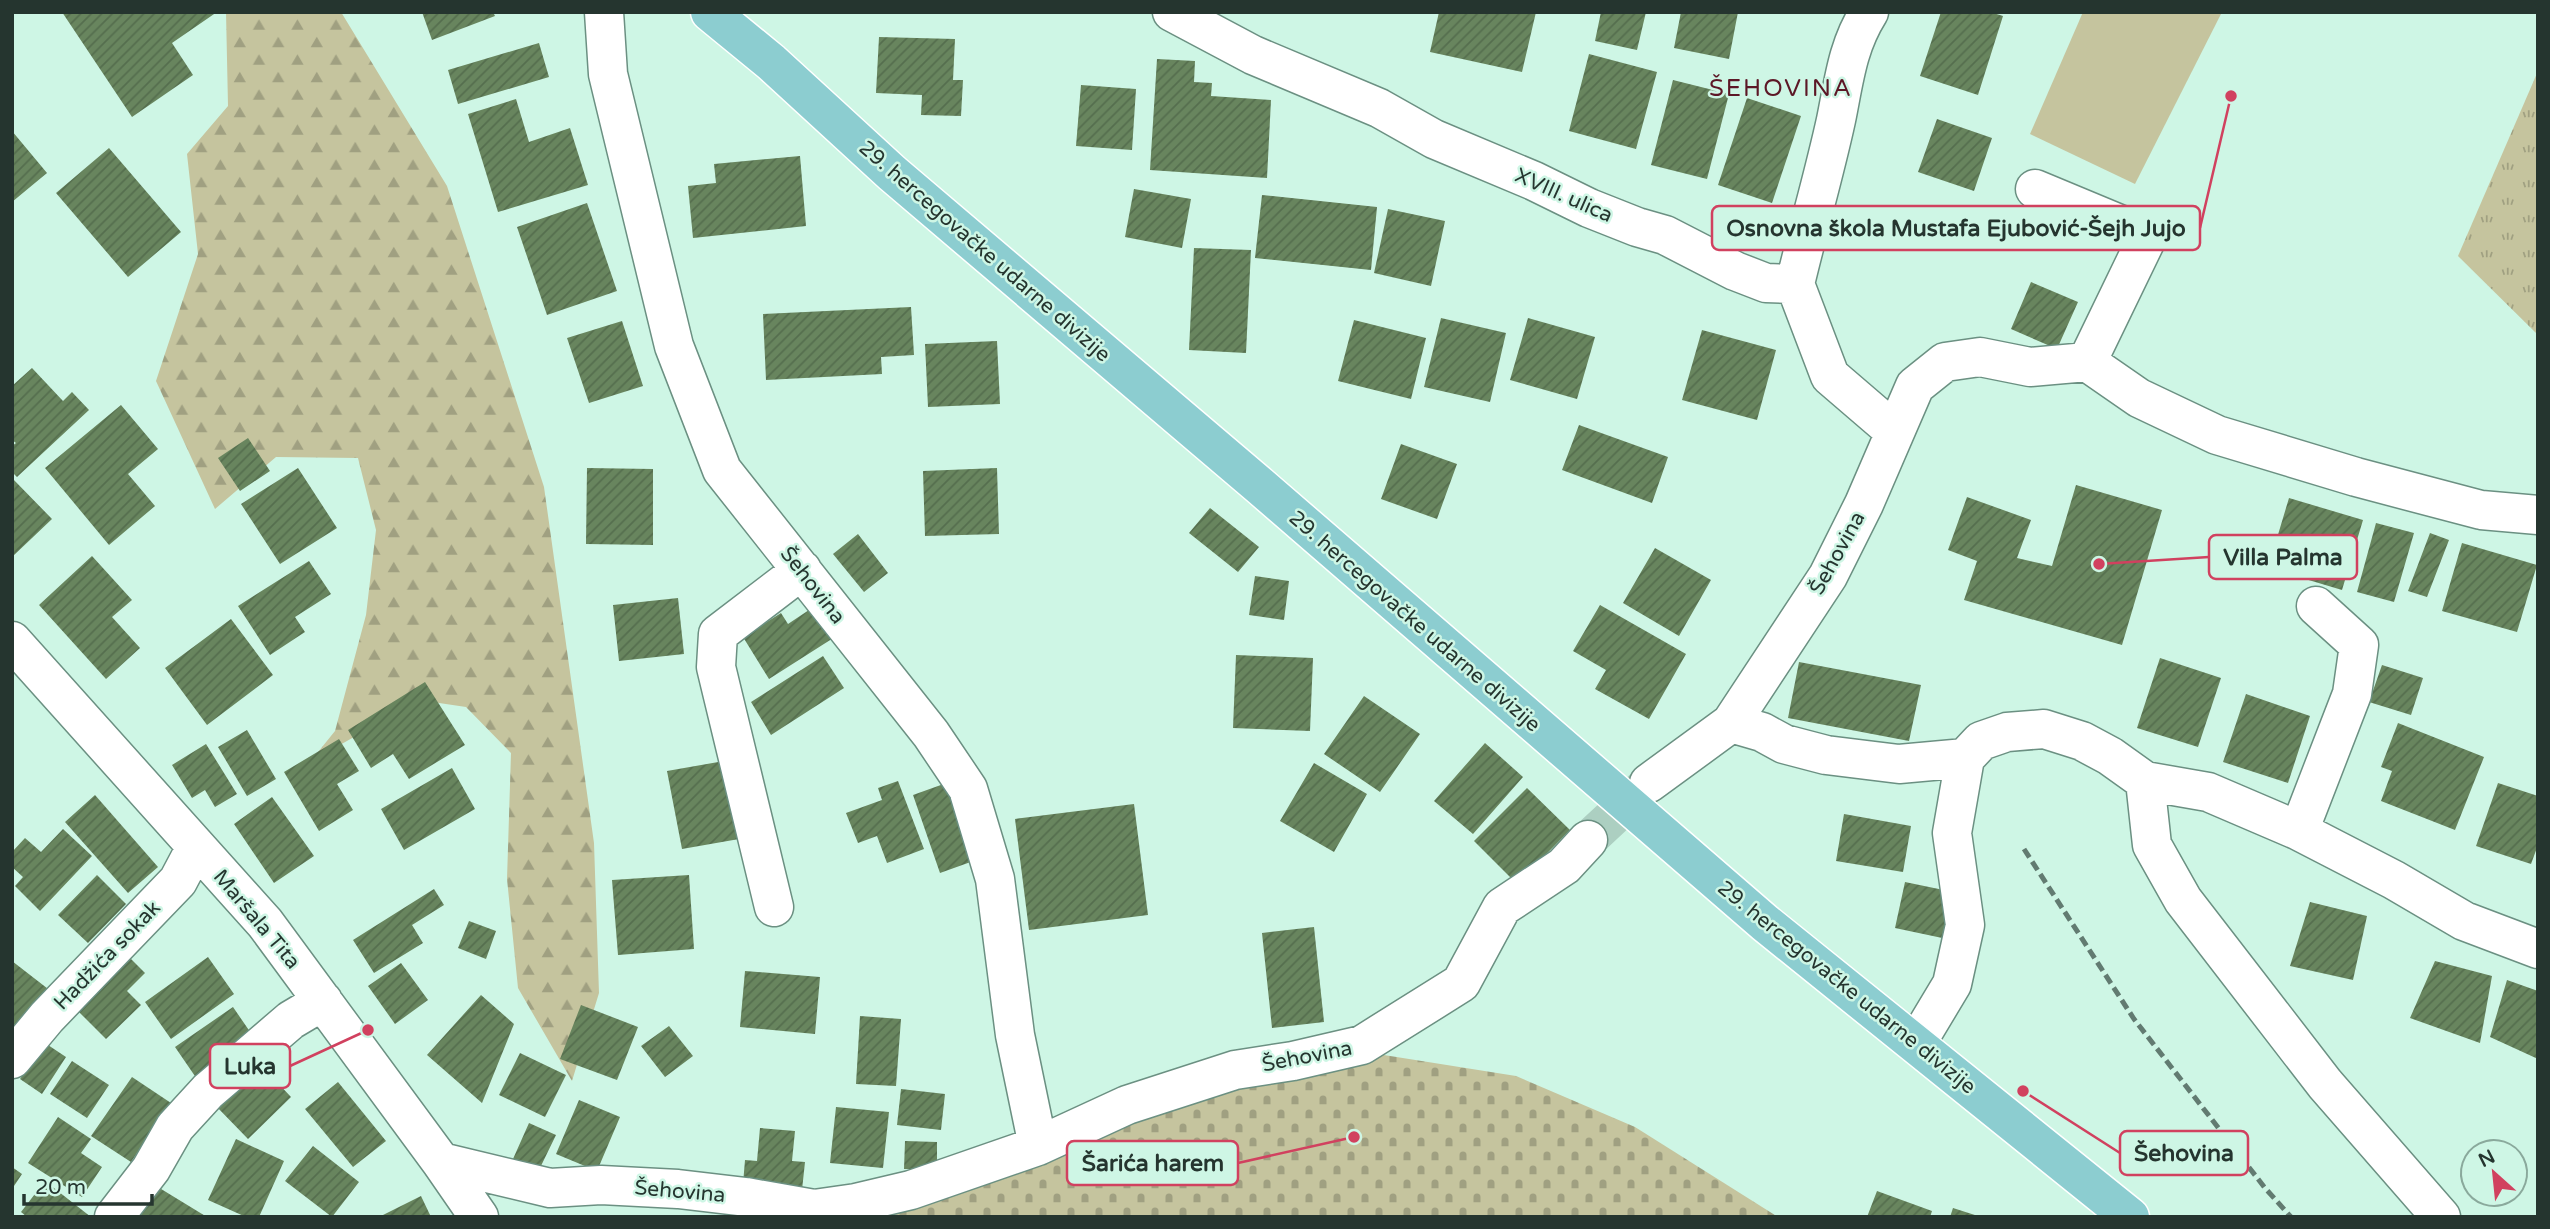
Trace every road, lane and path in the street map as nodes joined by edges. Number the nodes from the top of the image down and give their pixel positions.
1 (604, 12) edge
2 (710, 12) edge
3 (1171, 12) edge
4 (1869, 12) edge
5 (2035, 189) dead end
6 (1796, 284) junction
7 (2087, 362) junction
8 (1894, 431) junction
9 (2538, 515) edge
10 (802, 570) junction
11 (2316, 606) dead end
12 (12, 641) edge
13 (1731, 723) junction
14 (1965, 758) junction
15 (2145, 781) junction
16 (1649, 783) tunnel mouth
17 (2299, 831) junction
18 (1588, 840) tunnel mouth
19 (197, 847) junction
20 (774, 907) dead end
21 (2538, 949) edge
22 (323, 1002) junction
23 (1916, 1044) junction
24 (12, 1059) edge
25 (1038, 1146) junction
26 (441, 1162) junction
27 (114, 1217) edge
28 (479, 1217) edge
29 (2130, 1217) edge
30 (2441, 1217) edge

1 - 10 street, Šehovina
2 - 23 main road, 29. hercegovačke udarne divizije
3 - 6 street, XVIII. ulica
4 - 6 street
5 - 7 street
6 - 8 street
7 - 8 street, Šehovina
7 - 9 street
8 - 13 street, Šehovina
10 - 20 street
10 - 25 street, Šehovina
11 - 17 street
12 - 19 street, Maršala Tita
13 - 14 street
13 - 16 street, Šehovina
14 - 15 street
14 - 23 street
15 - 17 street
15 - 30 street
17 - 21 street
18 - 25 street, Šehovina
19 - 22 street, Maršala Tita
19 - 24 street, Hadžića sokak
22 - 26 street, Maršala Tita
22 - 27 street
23 - 29 main road, 29. hercegovačke udarne divizije
25 - 26 street, Šehovina
26 - 28 street, Maršala Tita

